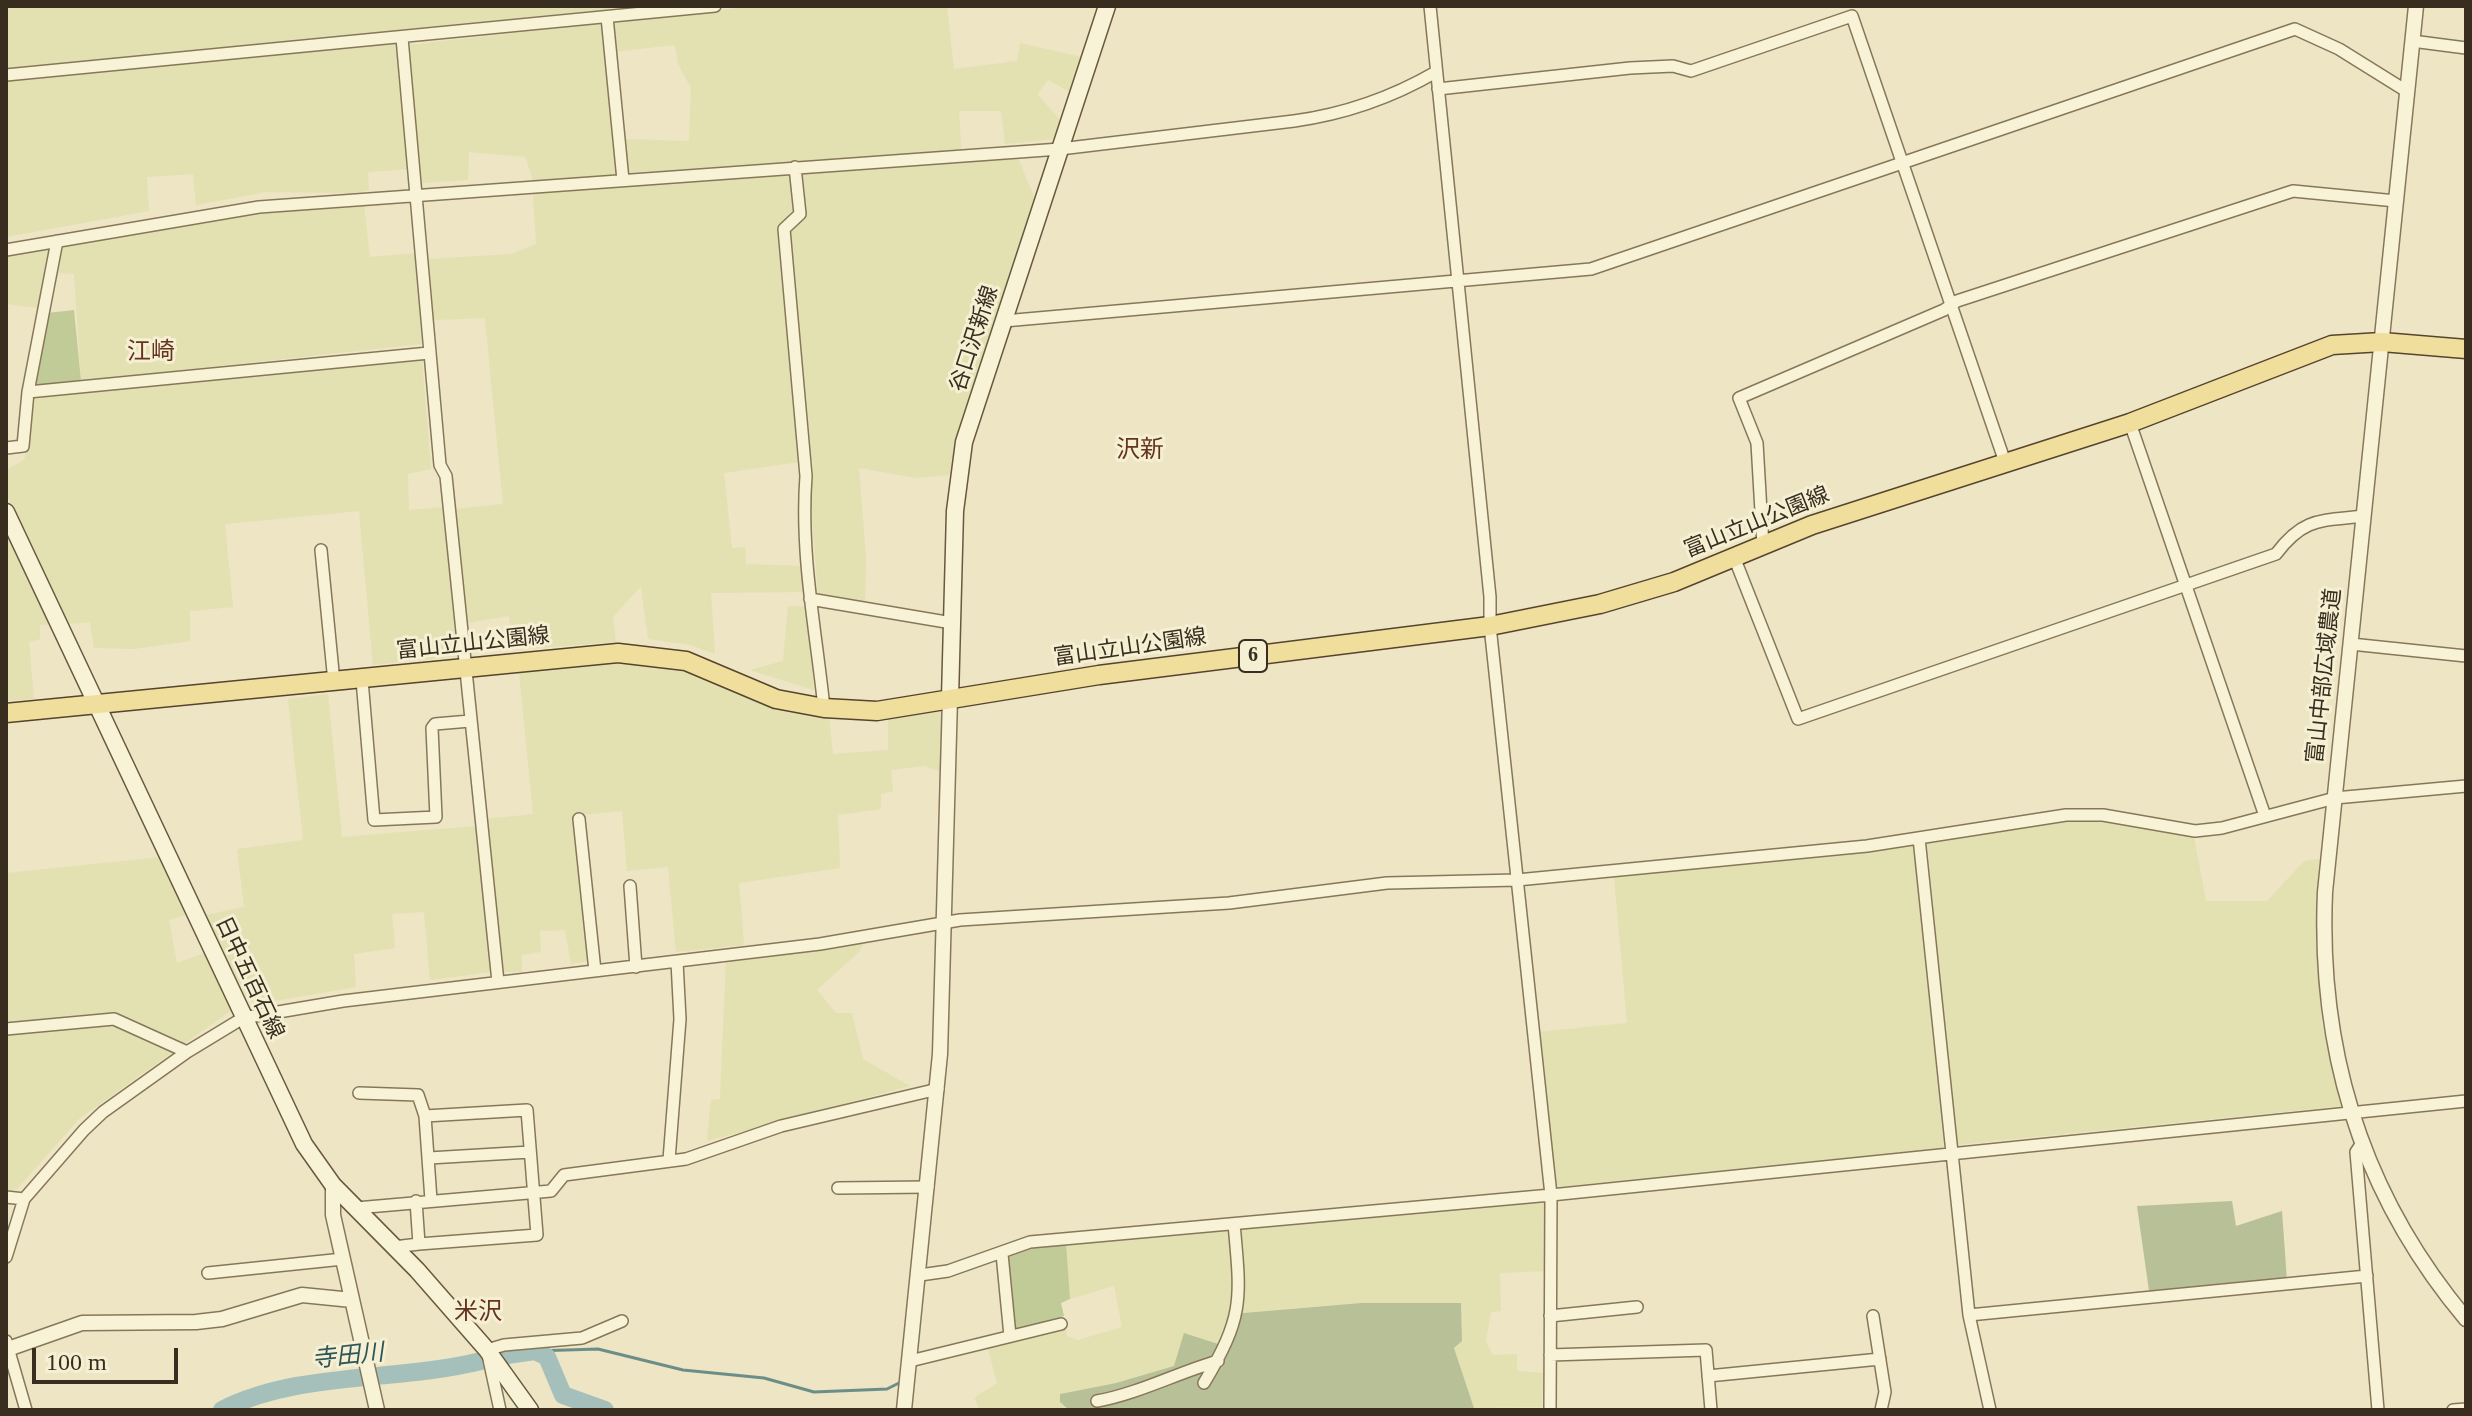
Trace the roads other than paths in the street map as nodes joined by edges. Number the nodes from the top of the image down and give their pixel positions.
1 (715, 6) edge
2 (1107, 6) edge
3 (1430, 6) edge
4 (2416, 6) edge
5 (1850, 11) edge
6 (607, 17) junction
7 (402, 38) junction
8 (2412, 41) junction
9 (2466, 48) edge
10 (1436, 72) junction
11 (6, 75) edge
12 (1438, 89) junction
13 (2408, 92) junction
14 (1060, 149) junction
15 (1903, 164) junction
16 (795, 167) junction
17 (623, 180) junction
18 (416, 196) junction
19 (2396, 201) junction
20 (57, 241) junction
21 (6, 250) edge
22 (1457, 281) junction
23 (1951, 305) junction
24 (1004, 321) junction
25 (2382, 342) junction
26 (2466, 349) edge
27 (429, 353) junction
28 (28, 392) junction
29 (2130, 423) junction
30 (6, 448) edge
31 (2006, 465) junction
32 (6, 512) edge
33 (2364, 516) junction
34 (1763, 546) junction
35 (321, 550) dead end
36 (1734, 557) junction
37 (2186, 586) junction
38 (810, 599) junction
39 (952, 623) junction
40 (1490, 626) junction
41 (2351, 644) junction
42 (2466, 656) edge
43 (465, 669) junction
44 (362, 680) junction
45 (334, 682) junction
46 (950, 698) junction
47 (97, 706) junction
48 (824, 708) junction
49 (6, 713) edge
50 (470, 721) junction
51 (2466, 786) edge
52 (2335, 798) junction
53 (2265, 816) junction
54 (579, 819) dead end
55 (1919, 838) junction
56 (1517, 880) junction
57 (630, 886) dead end
58 (945, 923) junction
59 (677, 962) junction
60 (636, 967) junction
61 (595, 971) junction
62 (498, 982) junction
63 (243, 1018) junction
64 (6, 1029) edge
65 (187, 1052) junction
66 (938, 1089) junction
67 (359, 1093) dead end
68 (2466, 1101) edge
69 (2350, 1111) junction
70 (425, 1116) junction
71 (2362, 1143) junction
72 (530, 1152) junction
73 (1951, 1153) junction
74 (429, 1158) junction
75 (669, 1160) junction
76 (333, 1185) junction
77 (928, 1187) junction
78 (838, 1188) dead end
79 (533, 1192) junction
80 (1551, 1195) junction
81 (6, 1197) edge
82 (24, 1199) junction
83 (431, 1200) junction
84 (416, 1201) junction
85 (356, 1208) junction
86 (1234, 1224) junction
87 (419, 1244) junction
88 (394, 1247) junction
89 (1002, 1254) junction
90 (6, 1257) edge
91 (343, 1259) junction
92 (208, 1273) dead end
93 (920, 1275) junction
94 (2367, 1276) junction
95 (352, 1300) junction
96 (1637, 1307) dead end
97 (1969, 1315) junction
98 (1550, 1316) junction
99 (1873, 1316) dead end
100 (2466, 1319) edge
101 (622, 1321) dead end
102 (1061, 1324) dead end
103 (1010, 1336) junction
104 (7, 1346) edge
105 (487, 1350) junction
106 (1550, 1355) junction
107 (1880, 1359) junction
108 (910, 1361) junction
109 (1218, 1361) junction
110 (1708, 1376) junction
111 (1204, 1383) dead end
112 (1097, 1401) dead end
113 (2466, 1409) edge
114 (26, 1410) edge
115 (377, 1410) edge
116 (500, 1410) edge
117 (530, 1410) edge
118 (904, 1410) edge
119 (1550, 1410) edge
120 (1711, 1410) edge
121 (1881, 1410) edge
122 (1990, 1410) edge
123 (2378, 1410) edge
124 (2453, 1410) edge

1 - 6 street
2 - 14 main road, 谷口沢新線
3 - 10 street
4 - 8 street, 富山中部広域農道
5 - 12 street
5 - 15 street
6 - 7 street
6 - 17 street
7 - 11 street
7 - 18 street
8 - 9 street
8 - 13 street, 富山中部広域農道
10 - 12 street
10 - 14 street
12 - 22 street
13 - 15 street
13 - 19 street, 富山中部広域農道
14 - 16 street
14 - 24 main road, 谷口沢新線
15 - 22 street
15 - 23 street
16 - 17 street
16 - 38 street
17 - 18 street
18 - 20 street
18 - 27 street
19 - 23 street
19 - 25 street, 富山中部広域農道
20 - 21 street
20 - 28 street
22 - 24 street
22 - 40 street
23 - 31 street
23 - 34 street
24 - 39 main road, 谷口沢新線
25 - 26 main road, 富山立山公園線 / 6
25 - 29 main road, 富山立山公園線 / 6
25 - 33 street, 富山中部広域農道
27 - 28 street
27 - 43 street
28 - 30 street
29 - 31 main road, 富山立山公園線 / 6
29 - 37 street
31 - 34 main road, 富山立山公園線 / 6
32 - 47 main road, 日中五百石線
33 - 37 street
33 - 41 street, 富山中部広域農道
34 - 36 main road, 富山立山公園線 / 6
35 - 45 street
36 - 37 street
36 - 40 main road, 富山立山公園線 / 6
37 - 53 street
38 - 39 street
38 - 48 street
39 - 46 main road, 谷口沢新線
40 - 46 main road, 富山立山公園線 / 6
40 - 56 street
41 - 42 street
41 - 52 street, 富山中部広域農道
43 - 44 main road, 富山立山公園線 / 6
43 - 48 main road, 富山立山公園線 / 6
43 - 50 street
44 - 45 main road, 富山立山公園線 / 6
44 - 50 street
45 - 47 main road, 富山立山公園線 / 6
46 - 48 main road, 富山立山公園線 / 6
46 - 58 street
47 - 49 main road, 富山立山公園線 / 6
47 - 63 main road, 日中五百石線
50 - 62 street
51 - 52 street
52 - 53 street
52 - 69 street, 富山中部広域農道
53 - 55 street
54 - 61 street
55 - 56 street
55 - 73 street
56 - 58 street
56 - 80 street
57 - 60 street
58 - 59 street
58 - 66 street
59 - 60 street
59 - 75 street
60 - 61 street
61 - 62 street
62 - 63 street
63 - 65 street
63 - 76 main road, 日中五百石線
64 - 65 street
65 - 82 street
66 - 75 street
66 - 77 street
67 - 70 street
68 - 69 street
69 - 71 street, 富山中部広域農道
69 - 73 street
70 - 72 street
70 - 74 street
71 - 94 street
71 - 100 street, 富山中部広域農道
72 - 74 street
72 - 79 street
73 - 80 street
73 - 97 street
74 - 83 street
75 - 79 street
76 - 85 main road, 日中五百石線
76 - 91 street
77 - 78 street
77 - 93 street
79 - 83 street
79 - 87 street
80 - 86 street
80 - 98 street
81 - 82 street
82 - 90 street
83 - 84 street
84 - 85 street
84 - 87 street
85 - 88 main road, 日中五百石線
86 - 89 street
86 - 109 street
87 - 88 street
88 - 105 main road, 日中五百石線
89 - 93 street
89 - 103 street
91 - 92 street
91 - 95 street
93 - 108 street
94 - 97 street
94 - 123 street
95 - 104 street
95 - 115 street
96 - 98 street
97 - 122 street
98 - 106 street
99 - 107 street
101 - 105 street
102 - 103 street
103 - 108 street
104 - 114 street
105 - 116 street
105 - 117 main road, 日中五百石線
106 - 110 street
106 - 119 street
107 - 110 street
107 - 121 street
108 - 118 street
109 - 111 street
109 - 112 street
110 - 120 street
113 - 124 street

